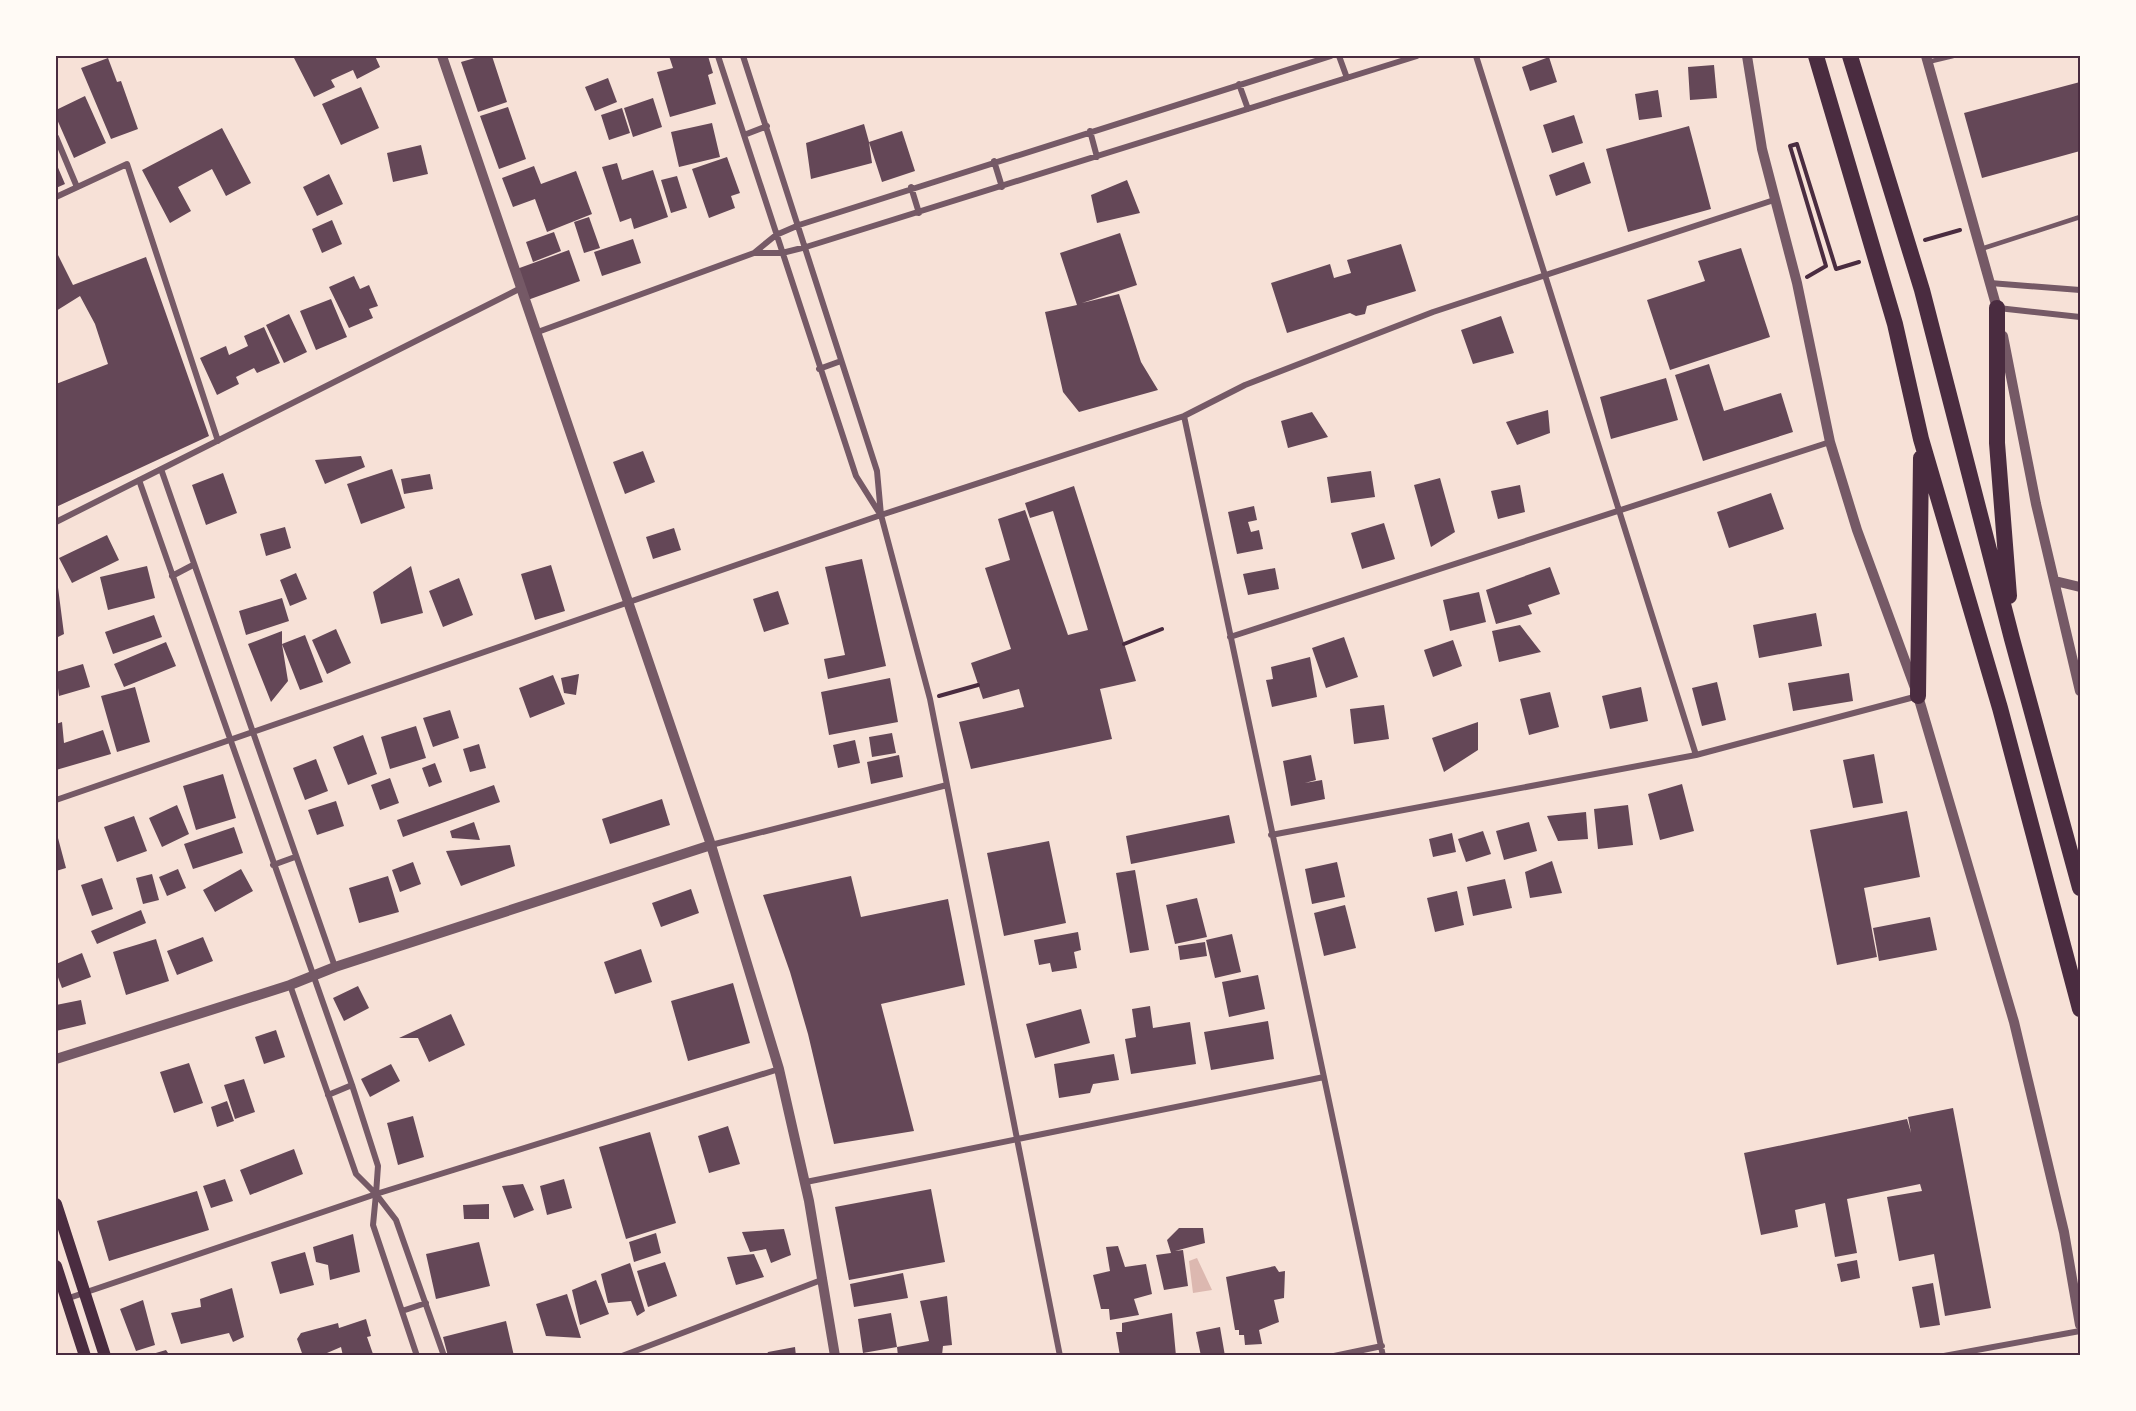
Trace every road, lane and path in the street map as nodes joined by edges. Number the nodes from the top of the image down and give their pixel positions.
1 (442, 56) edge
2 (720, 56) edge
3 (744, 56) edge
4 (1331, 56) edge
5 (1339, 56) edge
6 (1417, 56) edge
7 (1476, 56) edge
8 (1747, 56) edge
9 (1816, 56) edge
10 (1850, 56) edge
11 (1953, 56) edge
12 (1927, 59) edge
13 (1347, 78) junction
14 (1239, 84) junction
15 (1248, 109) junction
16 (767, 126) junction
17 (1089, 131) junction
18 (744, 135) junction
19 (56, 137) edge
20 (1097, 157) junction
21 (994, 161) junction
22 (77, 187) junction
23 (911, 187) junction
24 (1002, 187) junction
25 (56, 197) edge
26 (1774, 200) junction
27 (919, 213) junction
28 (2080, 217) edge
29 (799, 225) junction
30 (1975, 225) junction
31 (776, 235) junction
32 (1925, 241) dead end
33 (807, 247) junction
34 (1981, 249) junction
35 (754, 253) junction
36 (782, 254) junction
37 (1827, 266) dead end
38 (1836, 269) dead end
39 (1546, 277) junction
40 (1990, 283) junction
41 (519, 289) junction
42 (2080, 290) edge
43 (1997, 308) junction
44 (2080, 317) edge
45 (535, 333) junction
46 (842, 361) junction
47 (819, 369) junction
48 (1184, 416) junction
49 (1921, 439) junction
50 (218, 441) junction
51 (1830, 442) junction
52 (161, 470) junction
53 (139, 480) junction
54 (1620, 511) junction
55 (881, 515) junction
56 (56, 522) edge
57 (193, 565) junction
58 (172, 576) junction
59 (2055, 581) junction
60 (2080, 587) edge
61 (626, 602) junction
62 (1162, 629) dead end
63 (1230, 637) junction
64 (2012, 639) junction
65 (1124, 644) dead end
66 (978, 685) dead end
67 (2080, 691) edge
68 (1918, 696) junction
69 (930, 699) junction
70 (252, 733) junction
71 (229, 741) junction
72 (1696, 755) junction
73 (947, 785) junction
74 (56, 800) edge
75 (1271, 835) junction
76 (711, 845) junction
77 (295, 857) junction
78 (273, 865) junction
79 (2080, 888) edge
80 (335, 967) junction
81 (313, 976) junction
82 (290, 985) junction
83 (2080, 1010) edge
84 (56, 1059) edge
85 (779, 1069) junction
86 (1324, 1077) junction
87 (352, 1085) junction
88 (328, 1095) junction
89 (1017, 1140) junction
90 (806, 1182) junction
91 (376, 1194) junction
92 (56, 1204) edge
93 (56, 1266) edge
94 (824, 1279) junction
95 (83, 1293) junction
96 (66, 1299) junction
97 (426, 1303) junction
98 (402, 1311) junction
99 (2080, 1325) edge
100 (2080, 1331) edge
101 (1382, 1346) junction
102 (85, 1356) edge
103 (105, 1356) edge
104 (417, 1356) edge
105 (444, 1356) edge
106 (622, 1356) edge
107 (836, 1356) edge
108 (1060, 1356) edge
109 (1334, 1356) edge
110 (1383, 1356) edge
111 (1944, 1356) edge

1 - 41 street
2 - 18 street
3 - 16 street
4 - 14 street
5 - 13 street
6 - 13 street
7 - 39 street
8 - 26 street
9 - 49 highway
10 - 64 highway
11 - 12 lane
12 - 30 street
13 - 15 street
14 - 15 street
14 - 17 street
15 - 20 street
16 - 18 street
16 - 29 street
17 - 20 street
17 - 21 street
18 - 31 street
19 - 22 street
20 - 24 street
21 - 23 street
21 - 24 street
22 - 25 street
22 - 50 street
23 - 27 street
23 - 29 street
24 - 27 street
26 - 39 street
26 - 51 street
27 - 33 street
28 - 34 lane
29 - 31 street
29 - 33 street
30 - 32 path
30 - 34 street
31 - 35 street
31 - 36 street
33 - 36 street
33 - 46 street
34 - 40 street
35 - 36 street
35 - 45 street
36 - 47 street
37 - 38 path
39 - 48 street
39 - 54 street
40 - 42 street
40 - 43 street
41 - 45 street
41 - 50 street
43 - 44 street
43 - 59 street
43 - 64 highway
45 - 61 street
46 - 47 street
46 - 55 street
47 - 55 street
48 - 55 street
48 - 63 street
49 - 68 highway
49 - 83 highway
50 - 52 street
51 - 54 street
51 - 68 street
52 - 53 street
52 - 57 street
53 - 56 street
53 - 58 street
54 - 63 street
54 - 72 street
55 - 61 street
55 - 69 street
57 - 58 street
57 - 70 street
58 - 71 street
59 - 60 street
59 - 67 street
61 - 70 street
61 - 76 street
62 - 65 path
63 - 75 street
64 - 79 highway
66 - 69 path
68 - 72 street
68 - 99 street
69 - 73 street
70 - 71 street
70 - 77 street
71 - 74 street
71 - 78 street
72 - 75 street
73 - 76 street
73 - 89 street
75 - 86 street
76 - 80 street
76 - 85 street
77 - 78 street
77 - 80 street
78 - 81 street
80 - 81 street
81 - 82 street
81 - 87 street
82 - 84 street
82 - 88 street
85 - 90 street
85 - 91 street
86 - 89 street
86 - 101 street
87 - 88 street
87 - 91 street
88 - 91 street
89 - 90 street
89 - 108 street
90 - 94 street
91 - 95 street
91 - 97 street
91 - 98 street
92 - 95 main road
93 - 96 main road
94 - 106 street
94 - 107 street
95 - 96 street
95 - 103 main road
96 - 102 main road
97 - 98 street
97 - 105 street
98 - 104 street
100 - 111 street
101 - 109 street
101 - 110 street

